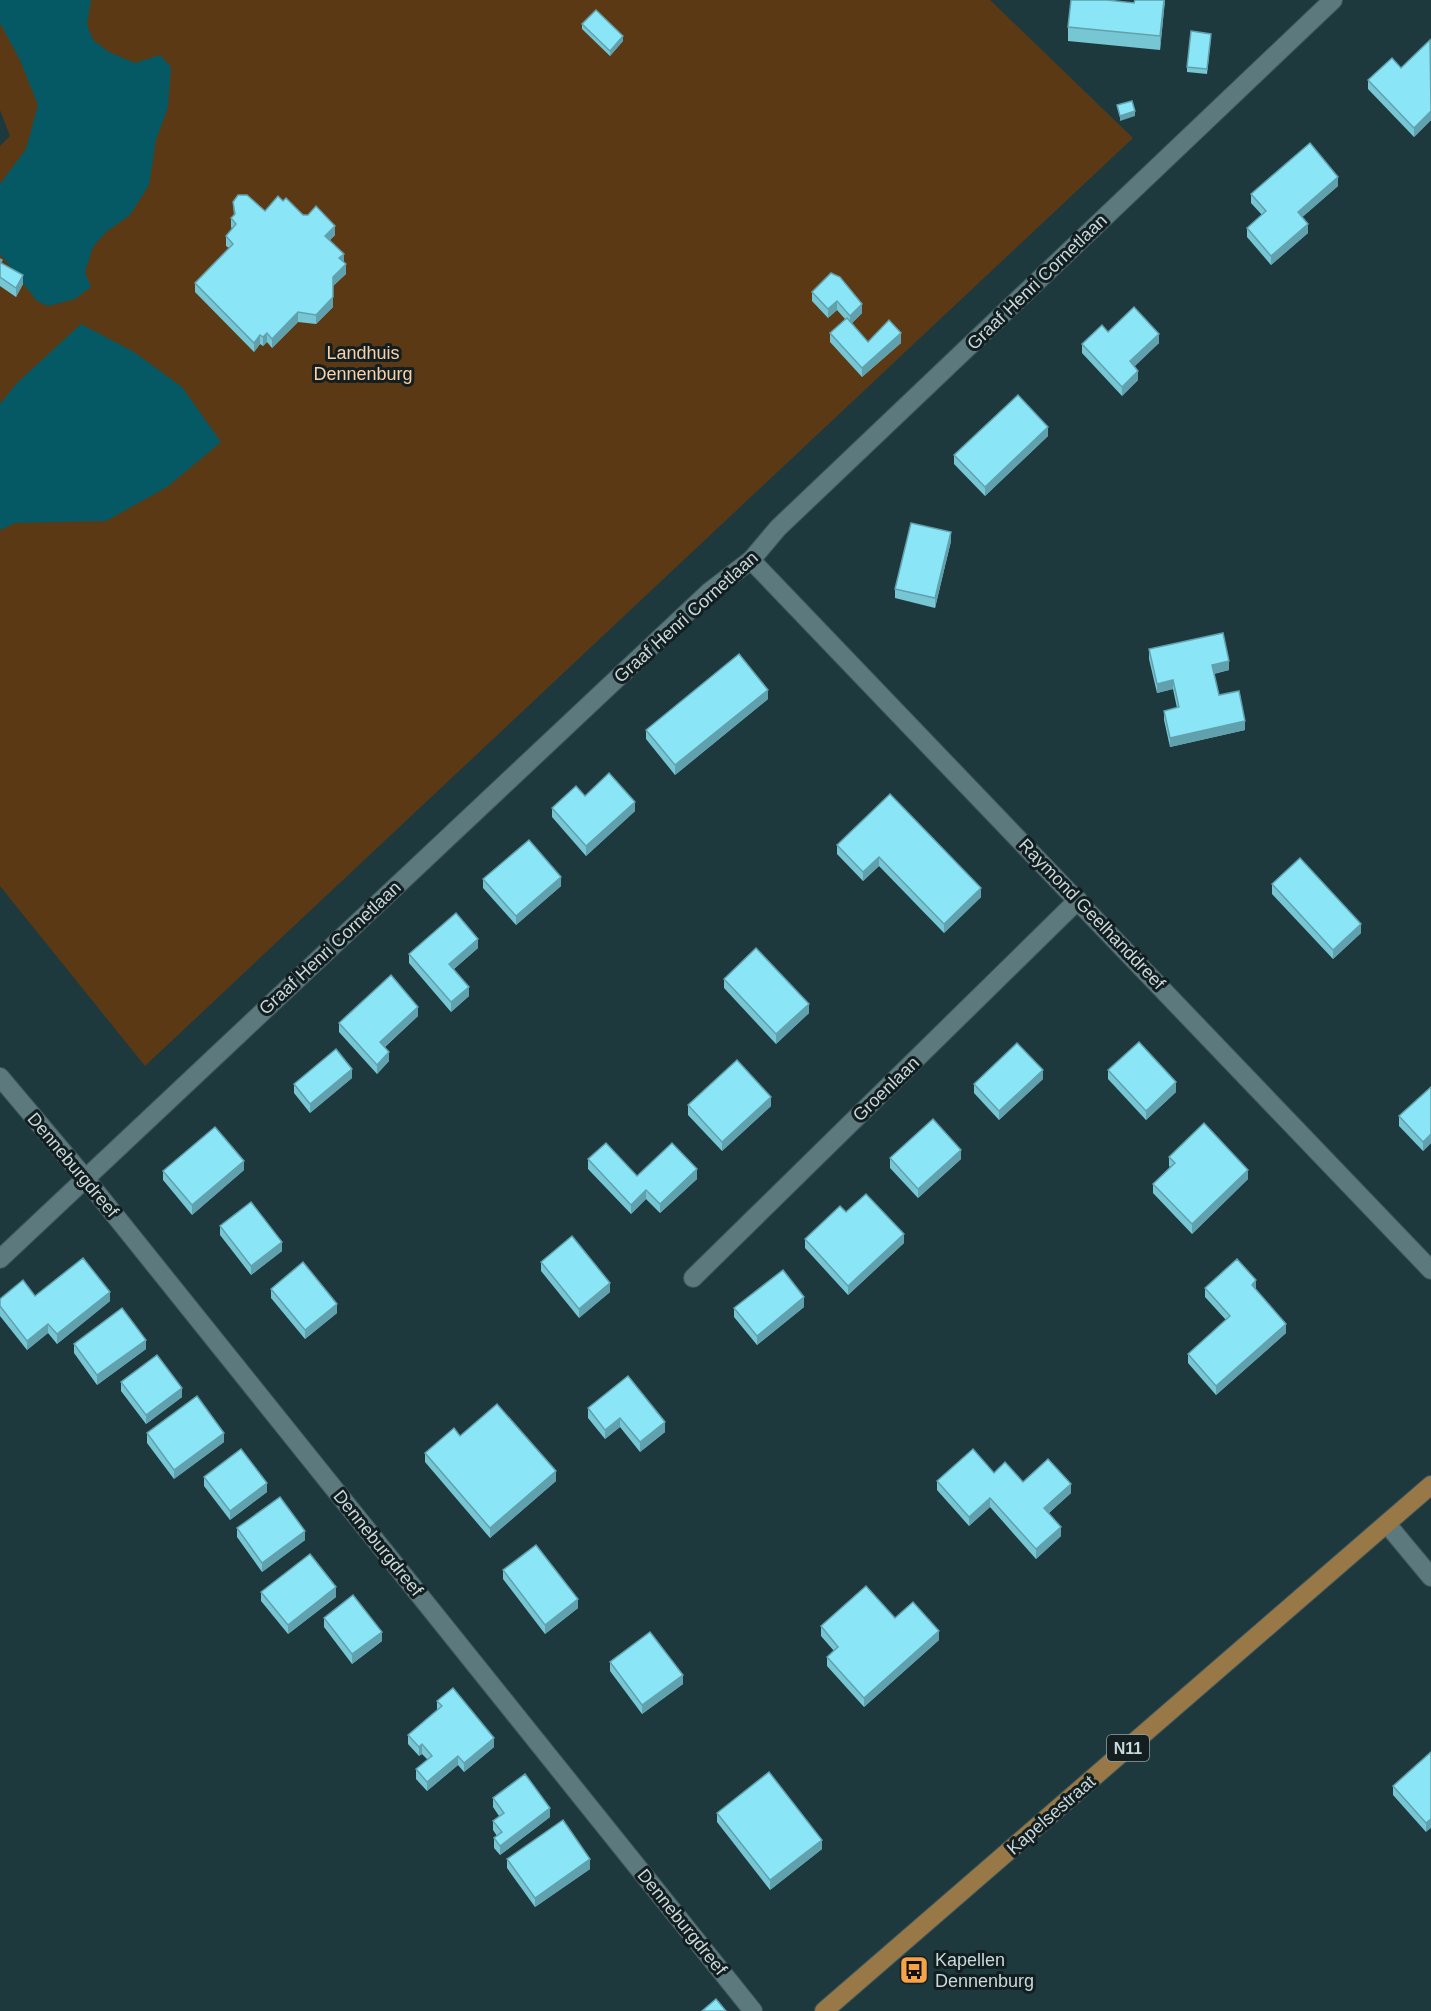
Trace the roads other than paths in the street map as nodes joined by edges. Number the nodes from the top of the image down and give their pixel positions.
1 (1334, 0) edge
2 (751, 560) junction
3 (1078, 900) junction
4 (0, 1077) edge
5 (85, 1178) junction
6 (0, 1258) edge
7 (1431, 1270) edge
8 (693, 1278) dead end
9 (1431, 1485) edge
10 (1387, 1524) junction
11 (1431, 1577) edge
12 (753, 2011) edge
13 (824, 2011) edge

1 - 2 street, Graaf Henri Cornetlaan
2 - 3 street, Raymond Geelhanddreef
2 - 5 street, Graaf Henri Cornetlaan
3 - 7 street, Raymond Geelhanddreef
3 - 8 street, Groenlaan
4 - 5 street, Denneburgdreef
5 - 6 street, Graaf Henri Cornetlaan
5 - 12 street, Denneburgdreef
9 - 10 main road, Kapelsestraat / N11
10 - 11 street
10 - 13 main road, Kapelsestraat / N11

